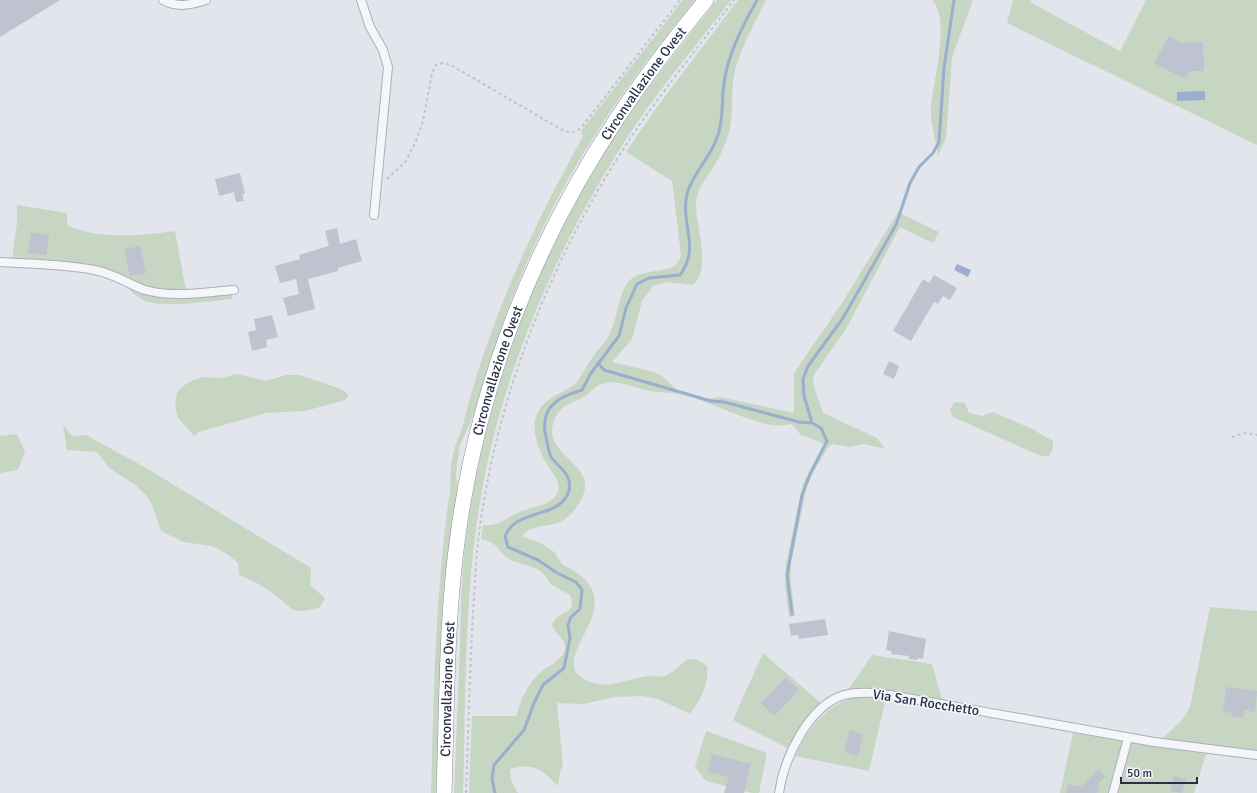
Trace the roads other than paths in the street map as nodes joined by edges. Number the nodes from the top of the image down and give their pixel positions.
1 (163, 0) edge
2 (206, 0) edge
3 (361, 0) edge
4 (706, 0) edge
5 (374, 215) dead end
6 (0, 262) edge
7 (234, 290) dead end
8 (1128, 738) junction
9 (1257, 755) edge
10 (444, 793) edge
11 (779, 793) edge
12 (1113, 793) edge

1 - 2 street
3 - 5 street
4 - 10 highway, Circonvallazione Ovest
6 - 7 street
8 - 9 street, Via San Rocchetto
8 - 11 street, Via San Rocchetto
8 - 12 street

